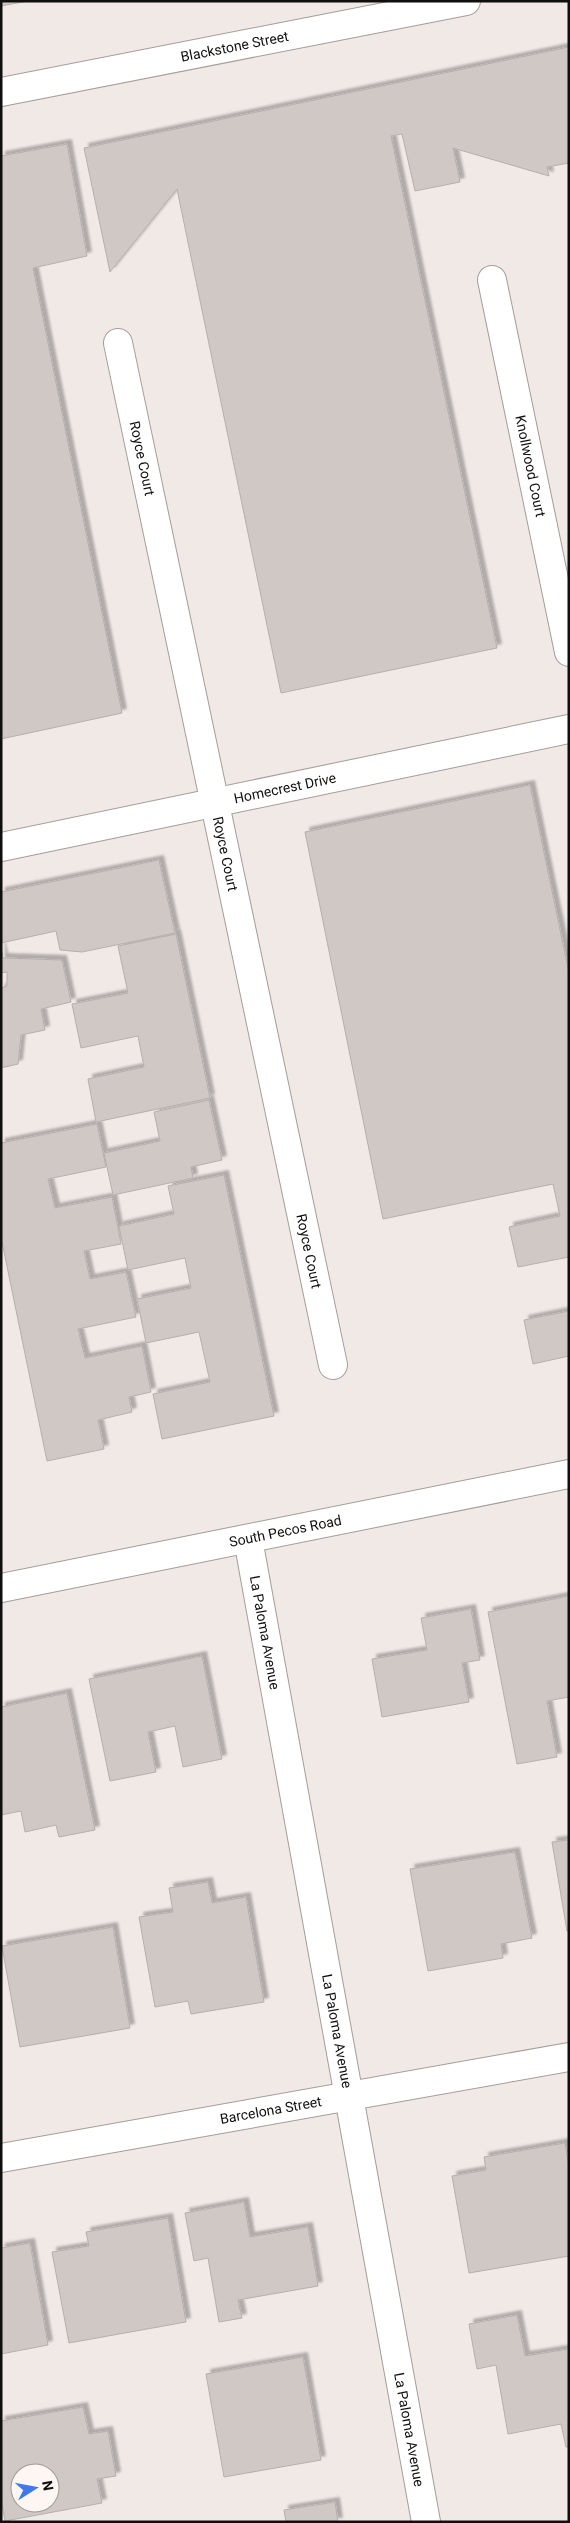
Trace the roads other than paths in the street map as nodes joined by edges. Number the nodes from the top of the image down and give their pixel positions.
1 (466, 1) edge
2 (1, 92) edge
3 (492, 280) dead end
4 (118, 343) dead end
5 (569, 652) edge
6 (569, 729) edge
7 (214, 802) junction
8 (1, 847) edge
9 (333, 1365) dead end
10 (569, 1474) edge
11 (248, 1539) junction
12 (1, 1588) edge
13 (569, 2057) edge
14 (349, 2097) junction
15 (1, 2158) edge
16 (426, 2522) edge

1 - 2 street, Blackstone Street
3 - 5 street, Knollwood Court
4 - 7 street, Royce Court
6 - 7 street, Homecrest Drive
7 - 8 street, Homecrest Drive
7 - 9 street, Royce Court
10 - 11 street, South Pecos Road
11 - 12 street, South Pecos Road
11 - 14 street, La Paloma Avenue
13 - 14 street, Barcelona Street
14 - 15 street, Barcelona Street
14 - 16 street, La Paloma Avenue

